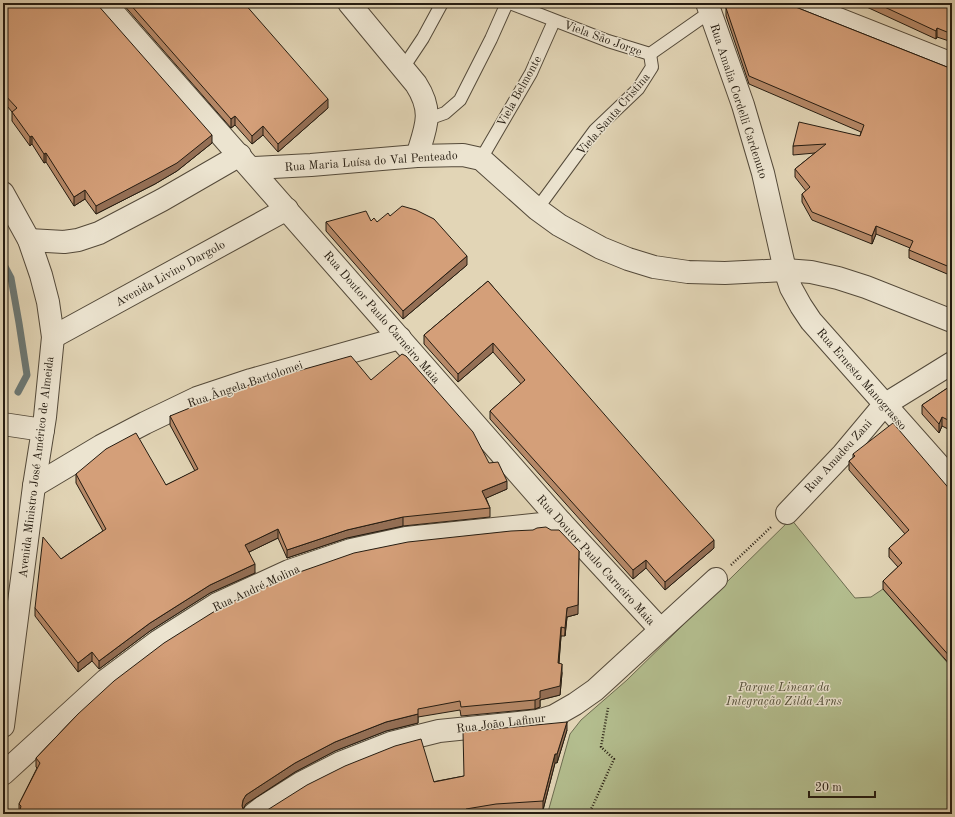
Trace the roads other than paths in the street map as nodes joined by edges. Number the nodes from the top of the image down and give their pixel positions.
1 (106, 3) edge
2 (349, 3) edge
3 (442, 3) edge
4 (507, 3) edge
5 (510, 3) edge
6 (798, 3) edge
7 (708, 8) edge
8 (554, 21) junction
9 (650, 54) junction
10 (952, 64) edge
11 (403, 68) junction
12 (428, 119) junction
13 (417, 156) junction
14 (481, 158) junction
15 (246, 162) junction
16 (3, 193) edge
17 (287, 209) junction
18 (537, 210) junction
19 (29, 240) junction
20 (785, 270) junction
21 (952, 321) edge
22 (53, 337) junction
23 (400, 338) junction
24 (952, 363) edge
25 (884, 405) junction
26 (3, 424) edge
27 (43, 430) junction
28 (952, 480) edge
29 (34, 486) junction
30 (787, 513) road end
31 (561, 522) junction
32 (716, 579) road end
33 (660, 630) junction
34 (3, 726) edge
35 (3, 774) edge
36 (254, 814) edge

1 - 15 street, Rua Doutor Paulo Carneiro Maia
2 - 11 street
3 - 11 lane
4 - 12 lane
5 - 8 lane, Viela São Jorge
6 - 10 street
7 - 9 lane, Viela São Jorge
7 - 20 street, Rua Amalia Cordelli Cardenuto
8 - 9 lane, Viela São Jorge
8 - 14 lane, Viela Belmonte
9 - 18 lane, Viela Santa Cristina
11 - 12 street
12 - 13 street
13 - 14 street, Rua Maria Luísa do Val Penteado
13 - 15 street, Rua Maria Luísa do Val Penteado
14 - 18 street
15 - 17 street, Rua Doutor Paulo Carneiro Maia
15 - 19 street
16 - 19 street, Avenida Ministro José Américo de Almeida
17 - 22 street, Avenida Livino Dargolo
17 - 23 street, Rua Doutor Paulo Carneiro Maia
18 - 20 street
19 - 22 street, Avenida Ministro José Américo de Almeida
20 - 21 street
20 - 25 street, Rua Ernesto Manograsso
22 - 27 street, Avenida Ministro José Américo de Almeida
23 - 29 street, Rua Ângela Bartolomei
23 - 31 street, Rua Doutor Paulo Carneiro Maia
24 - 25 street, Rua Amadeu Zani
25 - 28 street, Rua Ernesto Manograsso
25 - 30 street, Rua Amadeu Zani
26 - 27 street
27 - 29 street, Avenida Ministro José Américo de Almeida
29 - 34 street, Avenida Ministro José Américo de Almeida
31 - 33 street, Rua Doutor Paulo Carneiro Maia
31 - 35 street, Rua André Molina
32 - 33 street, Rua João Lafinur
33 - 36 street, Rua João Lafinur

